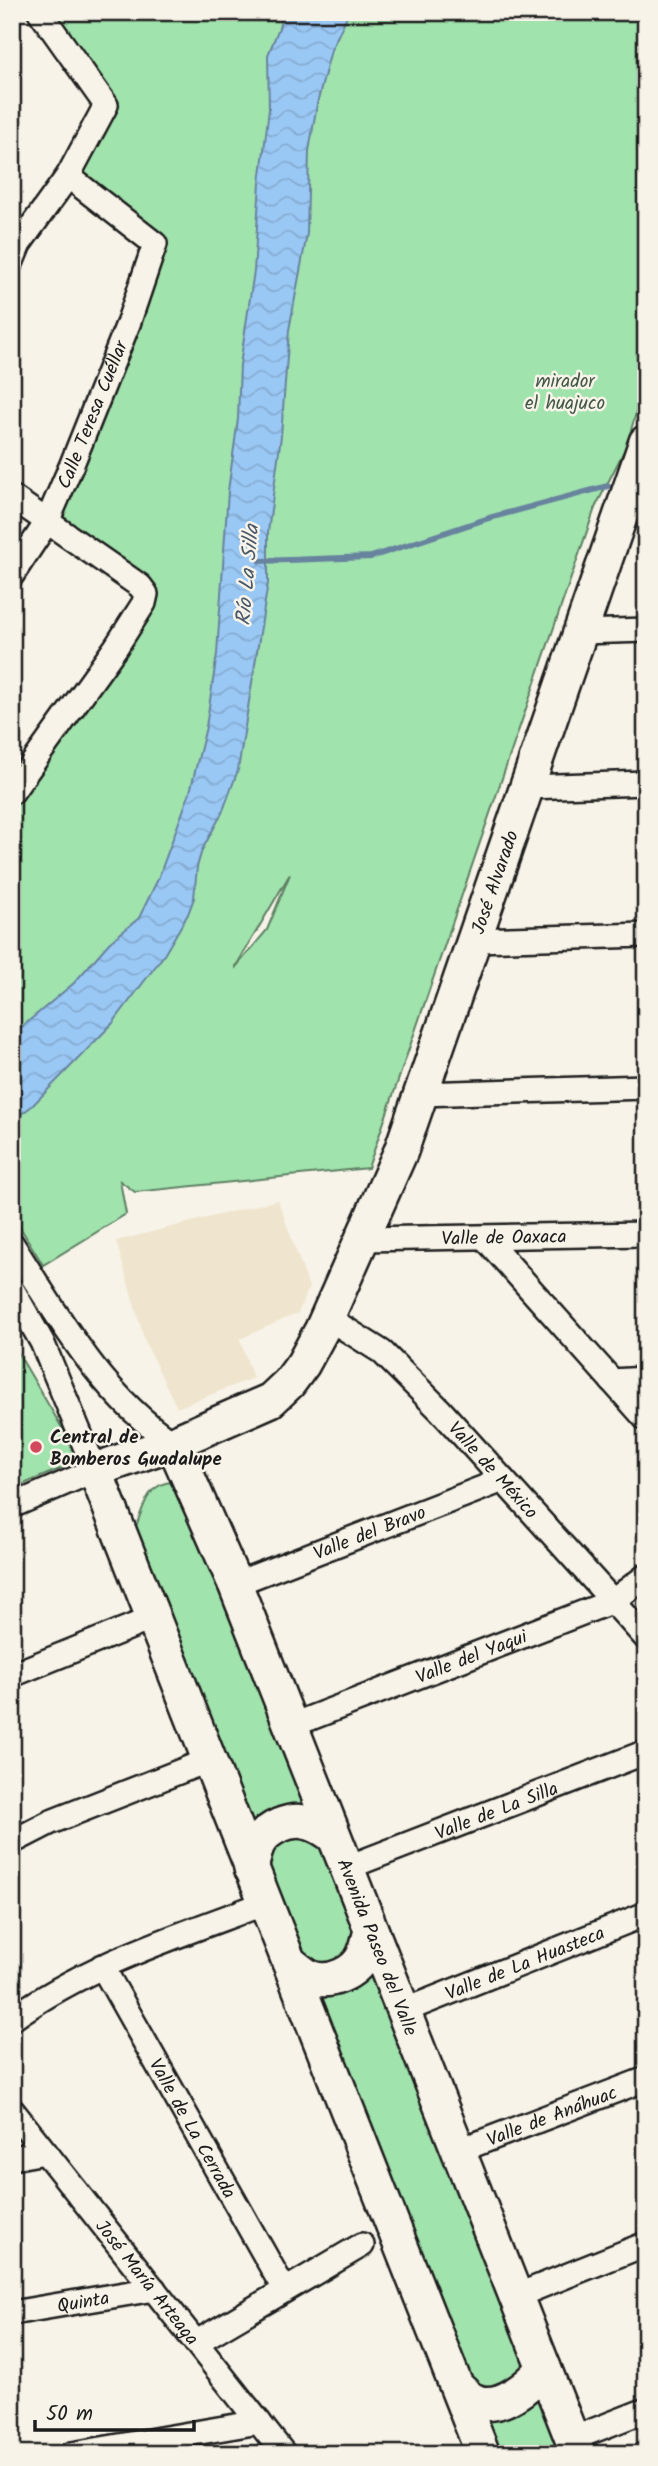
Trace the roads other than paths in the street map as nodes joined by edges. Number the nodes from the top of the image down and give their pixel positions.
1 (40, 12) edge
2 (68, 176) junction
3 (14, 247) edge
4 (646, 442) edge
5 (638, 482) edge
6 (12, 497) edge
7 (47, 522) junction
8 (12, 575) edge
9 (646, 630) edge
10 (580, 632) junction
11 (646, 783) edge
12 (527, 787) junction
13 (12, 792) edge
14 (646, 935) edge
15 (474, 940) junction
16 (646, 1087) edge
17 (420, 1094) junction
18 (646, 1234) edge
19 (485, 1238) junction
20 (362, 1239) junction
21 (12, 1244) edge
22 (12, 1289) edge
23 (328, 1318) junction
24 (646, 1379) edge
25 (612, 1381) junction
26 (646, 1419) edge
27 (173, 1443) junction
28 (94, 1470) junction
29 (503, 1480) junction
30 (12, 1506) edge
31 (646, 1576) edge
32 (235, 1584) junction
33 (613, 1601) junction
34 (153, 1618) junction
35 (646, 1638) edge
36 (12, 1675) edge
37 (290, 1726) junction
38 (646, 1752) edge
39 (209, 1760) junction
40 (334, 1836) junction
41 (12, 1842) edge
42 (251, 1868) junction
43 (346, 1868) junction
44 (265, 1903) junction
45 (646, 1914) edge
46 (371, 1930) junction
47 (289, 1962) junction
48 (102, 1966) junction
49 (403, 2011) junction
50 (12, 2019) edge
51 (646, 2079) edge
52 (12, 2110) edge
53 (458, 2151) junction
54 (45, 2152) junction
55 (12, 2158) edge
56 (646, 2244) edge
57 (362, 2245) dead end
58 (154, 2289) junction
59 (284, 2289) junction
60 (516, 2296) junction
61 (12, 2313) edge
62 (197, 2342) junction
63 (544, 2368) junction
64 (457, 2387) junction
65 (646, 2410) edge
66 (259, 2422) junction
67 (575, 2446) edge
68 (72, 2454) edge
69 (284, 2454) edge
70 (483, 2454) edge

1 - 2 street
2 - 3 street
2 - 7 street, Calle Teresa Cuéllar
4 - 5 street, José Alvarado
5 - 10 street, José Alvarado
6 - 7 street
7 - 8 street, Calle Teresa Cuéllar
7 - 13 street
9 - 10 street
10 - 12 street, José Alvarado
11 - 12 street
12 - 15 street, José Alvarado
14 - 15 street
15 - 17 street, José Alvarado
16 - 17 street
17 - 20 street, José Alvarado
18 - 19 street, Valle de Oaxaca
19 - 20 street, Valle de Oaxaca
19 - 25 street
20 - 23 street, José Alvarado
21 - 27 street
22 - 28 street
23 - 27 street, José Alvarado
23 - 29 street, Valle de México
24 - 25 street
25 - 26 street
27 - 28 street, José Alvarado
27 - 32 street, Avenida Paseo del Valle
28 - 30 street
28 - 34 street
29 - 32 street, Valle del Bravo
29 - 33 street, Valle de México
31 - 33 street, Valle del Yaqui
32 - 37 street, Avenida Paseo del Valle
33 - 35 street, Valle de México
33 - 37 street, Valle del Yaqui
34 - 36 street
34 - 39 street
37 - 40 street, Avenida Paseo del Valle
38 - 43 street, Valle de La Silla
39 - 41 street
39 - 42 street
40 - 42 street
40 - 43 street, Avenida Paseo del Valle
42 - 44 street
43 - 46 street, Avenida Paseo del Valle
44 - 47 street
44 - 48 street
45 - 49 street, Valle de La Huasteca
46 - 47 street
46 - 49 street, Avenida Paseo del Valle
47 - 64 street
48 - 50 street
48 - 59 street, Valle de La Cerrada
49 - 53 street, Avenida Paseo del Valle
51 - 53 street, Valle de Anáhuac
52 - 54 street, José María Arteaga
53 - 60 street, Avenida Paseo del Valle
54 - 55 street
54 - 58 street, José María Arteaga
56 - 60 street
57 - 59 street
58 - 61 street, Quinta
58 - 62 street, José María Arteaga
59 - 62 street
60 - 63 street, Avenida Paseo del Valle
62 - 66 street, José María Arteaga
63 - 64 street
63 - 67 street, Avenida Paseo del Valle
64 - 70 street
65 - 67 street
66 - 68 street
66 - 69 street, José María Arteaga

